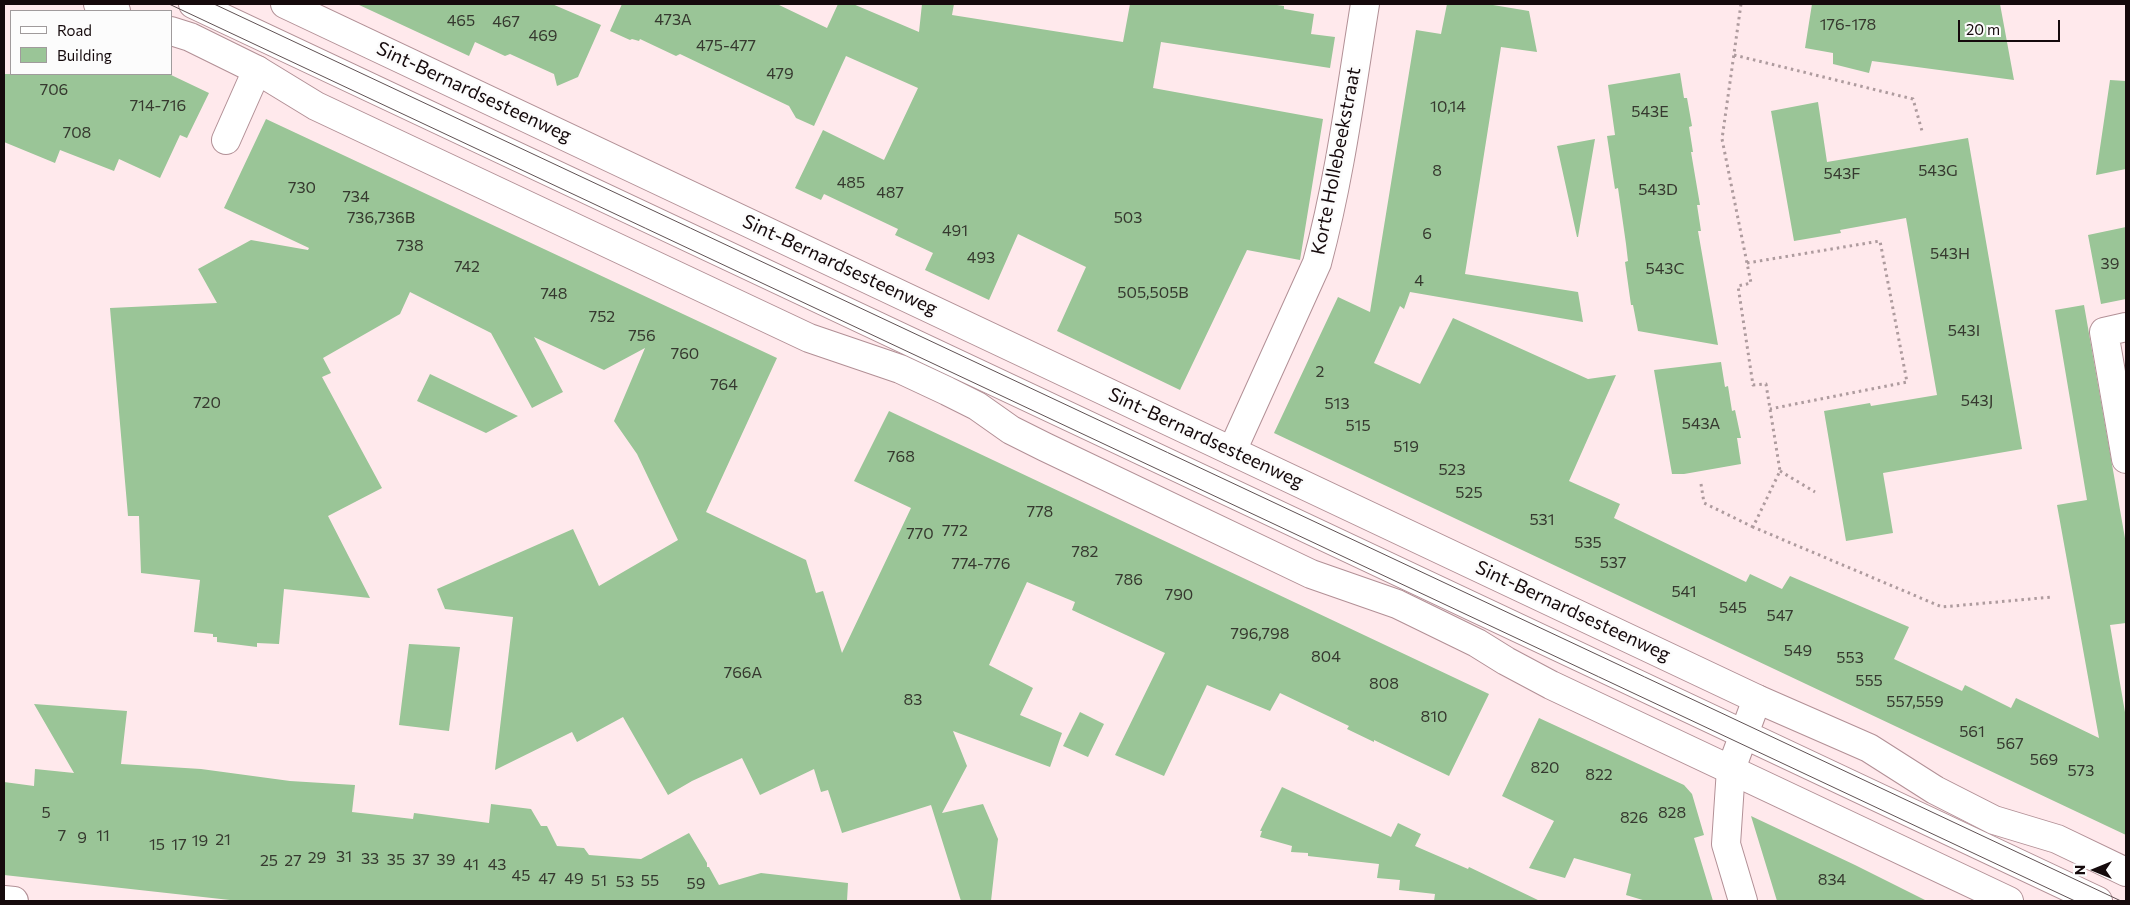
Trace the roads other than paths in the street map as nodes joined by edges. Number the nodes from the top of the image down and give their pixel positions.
1 (98, 4) edge
2 (193, 4) edge
3 (285, 4) edge
4 (1365, 4) edge
5 (113, 10) edge
6 (172, 31) edge
7 (257, 70) junction
8 (226, 140) dead end
9 (2126, 327) edge
10 (1232, 451) junction
11 (2126, 459) edge
12 (1757, 699) junction
13 (1744, 734) junction
14 (1731, 770) junction
15 (2126, 872) edge
16 (4, 900) edge
17 (14, 901) edge
18 (1743, 901) edge
19 (2009, 901) edge
20 (2098, 901) edge

1 - 5 main road
2 - 13 main road
3 - 10 main road, Sint-Bernardsesteenweg
4 - 10 main road, Korte Hollebeekstraat
6 - 7 main road
7 - 8 main road
7 - 14 main road
9 - 11 main road
10 - 12 main road, Sint-Bernardsesteenweg
12 - 13 main road
12 - 15 main road, Sint-Bernardsesteenweg
13 - 14 main road
13 - 20 main road
14 - 18 main road
14 - 19 main road
16 - 17 main road

